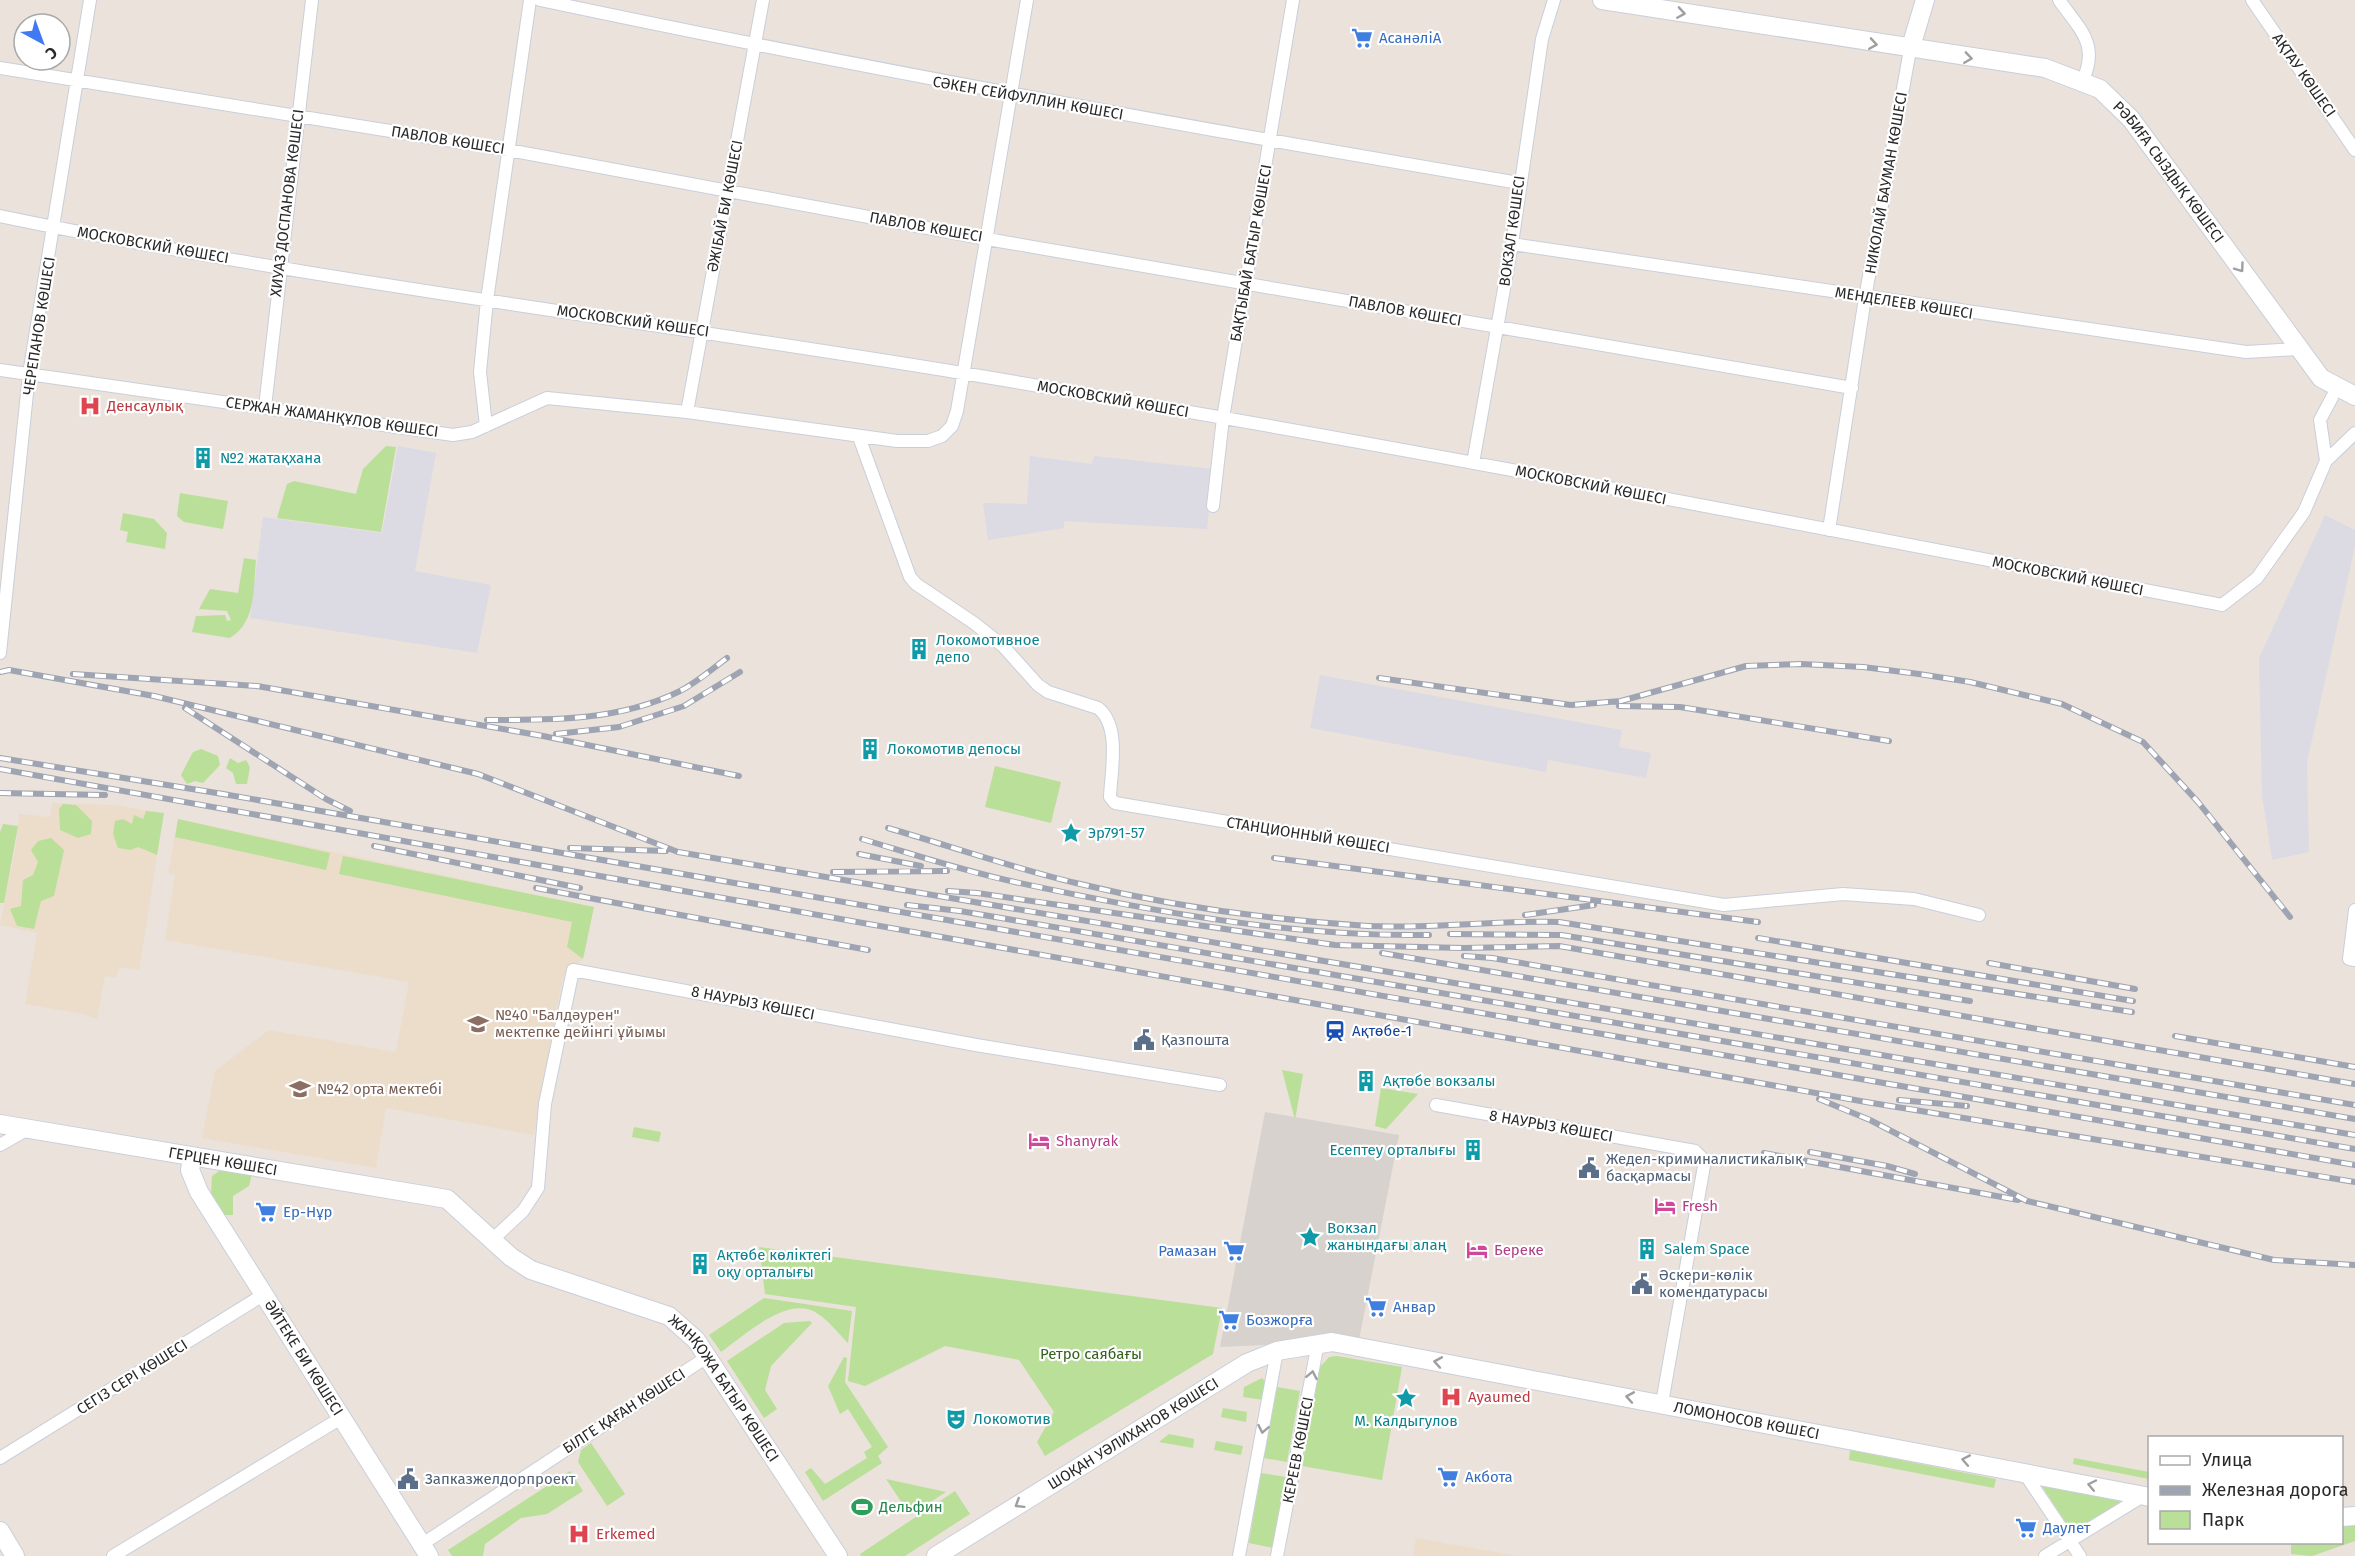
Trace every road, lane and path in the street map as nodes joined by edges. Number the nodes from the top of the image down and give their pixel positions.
1 (90, 0) edge
2 (312, 0) edge
3 (530, 0) edge
4 (540, 0) edge
5 (763, 0) edge
6 (1027, 0) edge
7 (1293, 0) edge
8 (1554, 0) edge
9 (1602, 0) edge
10 (1925, 0) edge
11 (2059, 0) edge
12 (2252, 0) edge
13 (755, 46) junction
14 (1910, 50) junction
15 (0, 68) edge
16 (76, 81) junction
17 (2082, 82) junction
18 (1011, 96) junction
19 (296, 117) junction
20 (1270, 141) junction
21 (508, 150) junction
22 (2355, 150) edge
23 (1519, 183) junction
24 (728, 191) junction
25 (0, 216) edge
26 (54, 227) junction
27 (987, 239) junction
28 (1512, 244) junction
29 (279, 267) junction
30 (1245, 284) junction
31 (1865, 298) junction
32 (487, 300) junction
33 (1498, 326) junction
34 (701, 331) junction
35 (2298, 349) junction
36 (0, 370) edge
37 (29, 374) junction
38 (965, 374) junction
39 (1852, 388) junction
40 (2337, 388) junction
41 (2355, 396) edge
42 (265, 406) junction
43 (687, 412) junction
44 (1223, 418) junction
45 (486, 426) junction
46 (2355, 433) edge
47 (859, 437) junction
48 (2326, 461) junction
49 (1473, 463) junction
50 (1213, 506) dead end
51 (1829, 530) junction
52 (0, 653) edge
53 (2355, 910) edge
54 (1979, 915) dead end
55 (2355, 960) edge
56 (1220, 1085) dead end
57 (1436, 1105) dead end
58 (0, 1124) edge
59 (28, 1129) junction
60 (0, 1145) edge
61 (192, 1158) junction
62 (447, 1199) joint
63 (492, 1240) junction
64 (263, 1295) junction
65 (1318, 1343) junction
66 (1342, 1344) joint
67 (1277, 1351) junction
68 (707, 1357) junction
69 (1662, 1403) junction
70 (341, 1418) junction
71 (0, 1458) edge
72 (2023, 1471) junction
73 (2146, 1496) edge
74 (0, 1531) edge
75 (2070, 1540) junction
76 (427, 1553) edge
77 (15, 1556) edge
78 (113, 1556) edge
79 (838, 1556) edge
80 (936, 1556) edge
81 (1239, 1556) edge
82 (1277, 1556) edge
83 (2045, 1556) edge
84 (2080, 1556) edge

1 - 16 street, ЧЕРЕПАНОВ КӨШЕСІ
2 - 19 street, ХИУАЗ ДОСПАНОВА КӨШЕСІ
3 - 21 street
4 - 13 street, СӘКЕН СЕЙФУЛЛИН КӨШЕСІ
5 - 13 street, ӘЖІБАЙ БИ КӨШЕСІ
6 - 18 street
7 - 20 street, БАҚТЫБАЙ БАТЫР КӨШЕСІ
8 - 23 street, ВОКЗАЛ КӨШЕСІ
9 -> 14 street, РӘБИҒА СЫЗДЫҚ КӨШЕСІ
10 - 14 street
11 - 17 street
12 - 22 street, АҚТАУ КӨШЕСІ
13 - 18 street, СӘКЕН СЕЙФУЛЛИН КӨШЕСІ
13 - 24 street, ӘЖІБАЙ БИ КӨШЕСІ
14 -> 17 street, РӘБИҒА СЫЗДЫҚ КӨШЕСІ
14 - 31 street, НИКОЛАЙ БАУМАН КӨШЕСІ
15 - 16 street, ПАВЛОВ КӨШЕСІ
16 - 19 street, ПАВЛОВ КӨШЕСІ
16 - 26 street, ЧЕРЕПАНОВ КӨШЕСІ
17 -> 35 street, РӘБИҒА СЫЗДЫҚ КӨШЕСІ
18 - 20 street, СӘКЕН СЕЙФУЛЛИН КӨШЕСІ
18 - 27 street
19 - 21 street, ПАВЛОВ КӨШЕСІ
19 - 29 street, ХИУАЗ ДОСПАНОВА КӨШЕСІ
20 - 23 street, СӘКЕН СЕЙФУЛЛИН КӨШЕСІ
20 - 30 street, БАҚТЫБАЙ БАТЫР КӨШЕСІ
21 - 24 street, ПАВЛОВ КӨШЕСІ
21 - 32 street
23 - 28 street, ВОКЗАЛ КӨШЕСІ
24 - 27 street, ПАВЛОВ КӨШЕСІ
24 - 34 street, ӘЖІБАЙ БИ КӨШЕСІ
25 - 26 street, МОСКОВСКИЙ КӨШЕСІ
26 - 29 street, МОСКОВСКИЙ КӨШЕСІ
26 - 37 street, ЧЕРЕПАНОВ КӨШЕСІ
27 - 30 street, ПАВЛОВ КӨШЕСІ
27 - 38 street
28 - 31 street, МЕНДЕЛЕЕВ КӨШЕСІ
28 - 33 street, ВОКЗАЛ КӨШЕСІ
29 - 32 street, МОСКОВСКИЙ КӨШЕСІ
29 - 42 street, ХИУАЗ ДОСПАНОВА КӨШЕСІ
30 - 33 street, ПАВЛОВ КӨШЕСІ
30 - 44 street, БАҚТЫБАЙ БАТЫР КӨШЕСІ
31 - 35 street, МЕНДЕЛЕЕВ КӨШЕСІ
31 - 39 street, НИКОЛАЙ БАУМАН КӨШЕСІ
32 - 34 street, МОСКОВСКИЙ КӨШЕСІ
32 - 45 street
33 - 39 street, ПАВЛОВ КӨШЕСІ
33 - 49 street, ВОКЗАЛ КӨШЕСІ
34 - 38 street, МОСКОВСКИЙ КӨШЕСІ
34 - 43 street, ӘЖІБАЙ БИ КӨШЕСІ
35 - 40 street, РӘБИҒА СЫЗДЫҚ КӨШЕСІ
36 - 37 street, СЕРЖАН ЖАМАНҚҰЛОВ КӨШЕСІ
37 - 42 street, СЕРЖАН ЖАМАНҚҰЛОВ КӨШЕСІ
37 - 52 street, ЧЕРЕПАНОВ КӨШЕСІ
38 - 44 street, МОСКОВСКИЙ КӨШЕСІ
38 - 47 street, СЕРЖАН ЖАМАНҚҰЛОВ КӨШЕСІ
39 - 51 street, НИКОЛАЙ БАУМАН КӨШЕСІ
40 - 41 street, РӘБИҒА СЫЗДЫҚ КӨШЕСІ
40 - 48 street
42 - 45 street, СЕРЖАН ЖАМАНҚҰЛОВ КӨШЕСІ
43 - 45 street, СЕРЖАН ЖАМАНҚҰЛОВ КӨШЕСІ
43 - 47 street, СЕРЖАН ЖАМАНҚҰЛОВ КӨШЕСІ
44 - 49 street, МОСКОВСКИЙ КӨШЕСІ
44 - 50 street, БАҚТЫБАЙ БАТЫР КӨШЕСІ
46 - 48 street
47 - 54 street, СТАНЦИОННЫЙ КӨШЕСІ
48 - 51 street, МОСКОВСКИЙ КӨШЕСІ
49 - 51 street, МОСКОВСКИЙ КӨШЕСІ
53 - 55 street
56 - 63 street, 8 НАУРЫЗ КӨШЕСІ
57 - 69 street, 8 НАУРЫЗ КӨШЕСІ
58 - 59 street, ГЕРЦЕН КӨШЕСІ
59 - 60 street
59 - 61 street, ГЕРЦЕН КӨШЕСІ
61 - 62 street, ГЕРЦЕН КӨШЕСІ
61 - 64 street, ӘЙТЕКЕ БИ КӨШЕСІ
62 - 63 street, ЖАНҚОЖА БАТЫР КӨШЕСІ
63 - 68 street, ЖАНҚОЖА БАТЫР КӨШЕСІ
64 - 70 street, ӘЙТЕКЕ БИ КӨШЕСІ
64 - 71 street, СЕГІЗ СЕРІ КӨШЕСІ
65 - 66 street, ШОҚАН УӘЛИХАНОВ КӨШЕСІ
65 - 67 street, ШОҚАН УӘЛИХАНОВ КӨШЕСІ
82 -> 65 street, КЕРЕЕВ КӨШЕСІ
69 -> 66 street, ЛОМОНОСОВ КӨШЕСІ
67 -> 80 street, ШОҚАН УӘЛИХАНОВ КӨШЕСІ
67 -> 81 street
68 - 76 street, БІЛГЕ ҚАҒАН КӨШЕСІ
68 - 79 street, ЖАНҚОЖА БАТЫР КӨШЕСІ
72 -> 69 street, ЛОМОНОСОВ КӨШЕСІ
70 - 76 street, ӘЙТЕКЕ БИ КӨШЕСІ
70 - 78 street
73 -> 72 street, ЛОМОНОСОВ КӨШЕСІ
72 - 75 street
73 - 75 street
74 - 77 street
75 - 83 street
75 - 84 street

